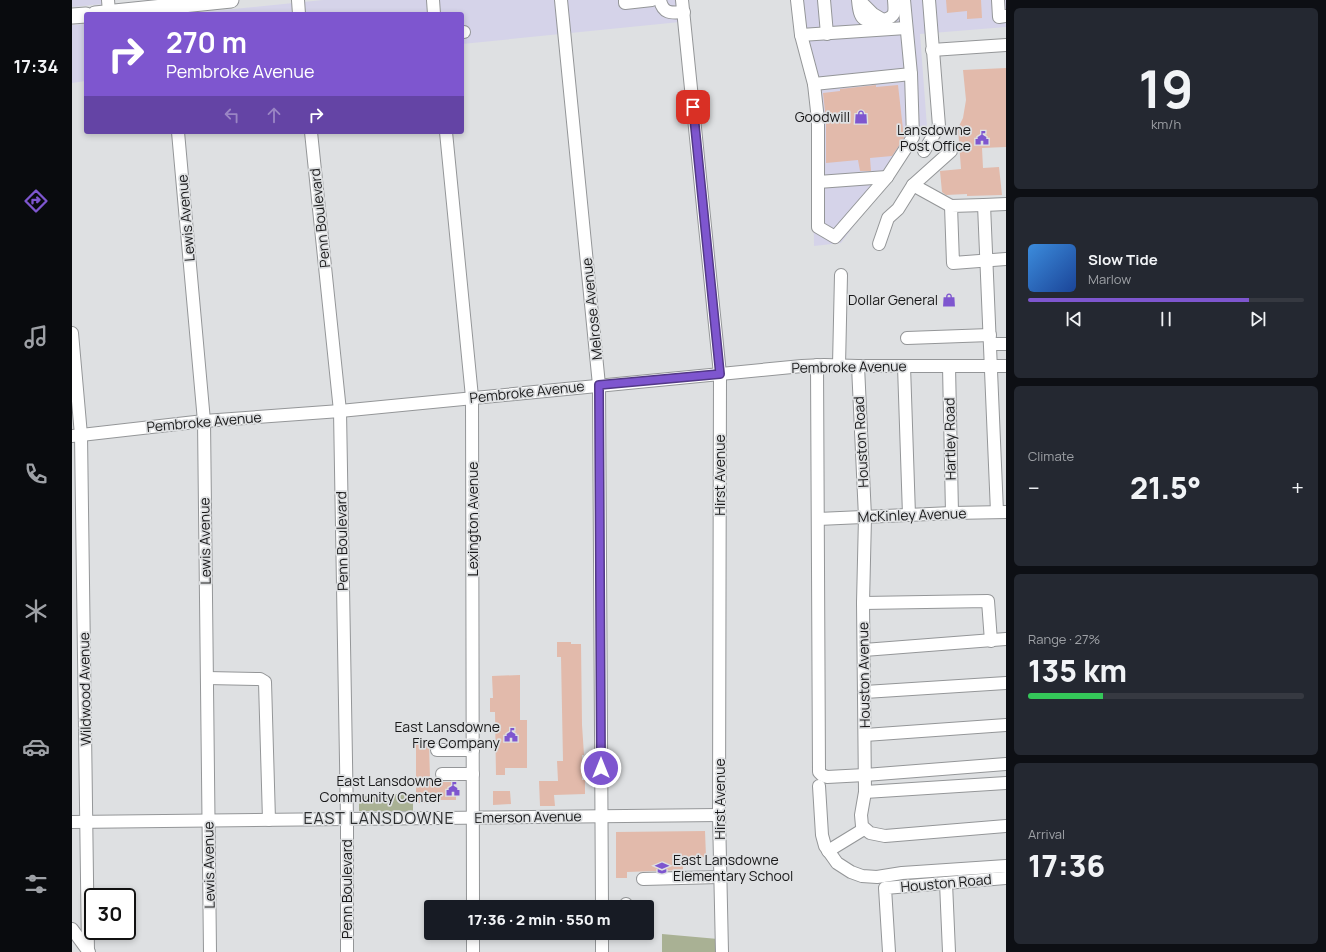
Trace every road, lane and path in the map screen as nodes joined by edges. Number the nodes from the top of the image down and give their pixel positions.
1 (222, 0) edge
2 (298, 0) edge
3 (433, 0) edge
4 (561, 0) edge
5 (625, 0) edge
6 (652, 0) edge
7 (660, 0) edge
8 (682, 0) edge
9 (797, 0) edge
10 (824, 0) edge
11 (851, 0) edge
12 (858, 0) edge
13 (894, 0) edge
14 (904, 0) edge
15 (928, 0) edge
16 (998, 0) edge
17 (111, 10) edge
18 (167, 10) edge
19 (299, 12) edge
20 (434, 12) edge
21 (684, 12) junction
22 (84, 15) edge
23 (72, 16) edge
24 (1006, 16) edge
25 (906, 28) junction
26 (854, 32) junction
27 (827, 34) junction
28 (801, 36) junction
29 (1006, 45) edge
30 (932, 50) junction
31 (911, 74) junction
32 (814, 84) junction
33 (178, 134) edge
34 (311, 134) edge
35 (446, 134) edge
36 (951, 150) dead end
37 (924, 151) dead end
38 (887, 176) junction
39 (818, 182) junction
40 (913, 185) junction
41 (1006, 204) edge
42 (984, 205) junction
43 (951, 206) junction
44 (879, 244) dead end
45 (1006, 259) edge
46 (987, 260) junction
47 (841, 275) dead end
48 (72, 333) edge
49 (907, 338) dead end
50 (990, 340) junction
51 (1006, 344) edge
52 (817, 365) junction
53 (839, 365) junction
54 (858, 366) junction
55 (904, 366) junction
56 (949, 366) junction
57 (991, 366) junction
58 (1006, 366) edge
59 (720, 374) junction
60 (599, 385) junction
61 (472, 397) junction
62 (340, 411) junction
63 (204, 421) junction
64 (76, 435) edge
65 (1001, 512) edge
66 (952, 513) junction
67 (909, 515) junction
68 (865, 517) junction
69 (818, 519) junction
70 (863, 603) junction
71 (1006, 639) edge
72 (991, 641) junction
73 (864, 650) junction
74 (207, 678) junction
75 (1006, 683) edge
76 (865, 692) junction
77 (1006, 725) edge
78 (865, 735) junction
79 (438, 750) dead end
80 (473, 750) junction
81 (1006, 764) edge
82 (442, 774) dead end
83 (473, 774) junction
84 (865, 776) junction
85 (1006, 783) edge
86 (819, 786) dead end
87 (865, 792) junction
88 (719, 815) junction
89 (602, 816) junction
90 (473, 818) junction
91 (347, 819) junction
92 (269, 820) junction
93 (209, 821) junction
94 (72, 822) edge
95 (87, 822) junction
96 (1006, 826) edge
97 (865, 830) junction
98 (828, 850) junction
99 (1006, 866) edge
100 (720, 877) junction
101 (1006, 878) edge
102 (643, 880) dead end
103 (946, 883) junction
104 (473, 900) edge
105 (602, 900) edge
106 (72, 929) edge
107 (473, 940) edge
108 (602, 940) edge
109 (89, 951) edge
110 (210, 952) edge
111 (346, 952) edge
112 (473, 952) edge
113 (602, 952) edge
114 (722, 952) edge
115 (889, 952) edge
116 (949, 952) edge

1 - 18 main road
2 - 19 street
3 - 20 street
4 - 60 street, Melrose Avenue
5 - 6 street
7 - 21 street
8 - 21 street, Hirst Avenue
9 - 28 street
10 - 27 street
11 - 26 street
12 - 13 street
14 - 25 street
15 - 30 street
16 - 24 street
17 - 18 main road
21 - 59 street, Hirst Avenue
22 - 23 main road
25 - 26 street
25 - 31 street
26 - 27 street
27 - 28 street
28 - 32 street
29 - 30 street
30 - 37 street
31 - 32 street
31 - 38 street
32 - 39 street
33 - 63 street, Lewis Avenue
34 - 62 street, Penn Boulevard
35 - 61 street, Lexington Avenue
36 - 40 street
38 - 39 street
38 - 39 street
40 - 43 street
40 - 44 street
41 - 42 street
42 - 43 street
42 - 46 street
43 - 46 street
45 - 46 street
46 - 50 street
47 - 53 street
48 - 64 street, Wildwood Avenue
49 - 50 street
50 - 51 street
50 - 57 street
52 - 53 street, Pembroke Avenue
52 - 59 street, Pembroke Avenue
52 - 69 street
53 - 54 street, Pembroke Avenue
54 - 55 street, Pembroke Avenue
54 - 68 street, Houston Road
55 - 56 street, Pembroke Avenue
55 - 67 street
56 - 57 street, Pembroke Avenue
56 - 66 street, Hartley Road
57 - 58 street, Pembroke Avenue
57 - 65 street
59 - 60 street, Pembroke Avenue
59 - 88 street, Hirst Avenue
60 - 61 street, Pembroke Avenue
60 - 89 street, Melrose Avenue
61 - 62 street, Pembroke Avenue
61 - 80 street, Lexington Avenue
62 - 63 street, Pembroke Avenue
62 - 91 street, Penn Boulevard
63 - 64 street, Pembroke Avenue
63 - 74 street, Lewis Avenue
64 - 95 street, Wildwood Avenue
65 - 66 street, McKinley Avenue
66 - 67 street, McKinley Avenue
67 - 68 street, McKinley Avenue
68 - 69 street, McKinley Avenue
68 - 70 street, Houston Avenue
69 - 84 street
70 - 72 street
70 - 73 street, Houston Avenue
71 - 72 street
72 - 73 street
73 - 76 street, Houston Avenue
74 - 92 street
74 - 93 street, Lewis Avenue
75 - 76 street
76 - 78 street, Houston Avenue
77 - 78 street
78 - 84 street, Houston Avenue
79 - 80 street
80 - 83 street, Lexington Avenue
81 - 84 street
82 - 83 street
83 - 90 street, Lexington Avenue
84 - 87 street, Houston Avenue
85 - 87 street
86 - 98 street
87 - 97 street, Houston Avenue
88 - 89 street, Emerson Avenue
88 - 100 street, Hirst Avenue
89 - 90 street, Emerson Avenue
89 - 105 street, Melrose Avenue
90 - 91 street, Emerson Avenue
90 - 104 street, Lexington Avenue
91 - 92 street, Emerson Avenue
91 - 111 street, Penn Boulevard
92 - 93 street, Emerson Avenue
93 - 95 street, Emerson Avenue
93 - 110 street, Lewis Avenue
94 - 95 street, Emerson Avenue
95 - 109 street, Wildwood Avenue
96 - 97 street
97 - 98 street
98 - 99 street
100 - 102 street
100 - 114 street, Hirst Avenue
101 - 103 street, Houston Road
103 - 115 street, Houston Road
103 - 116 street
106 - 109 street
107 - 112 street
108 - 113 street

